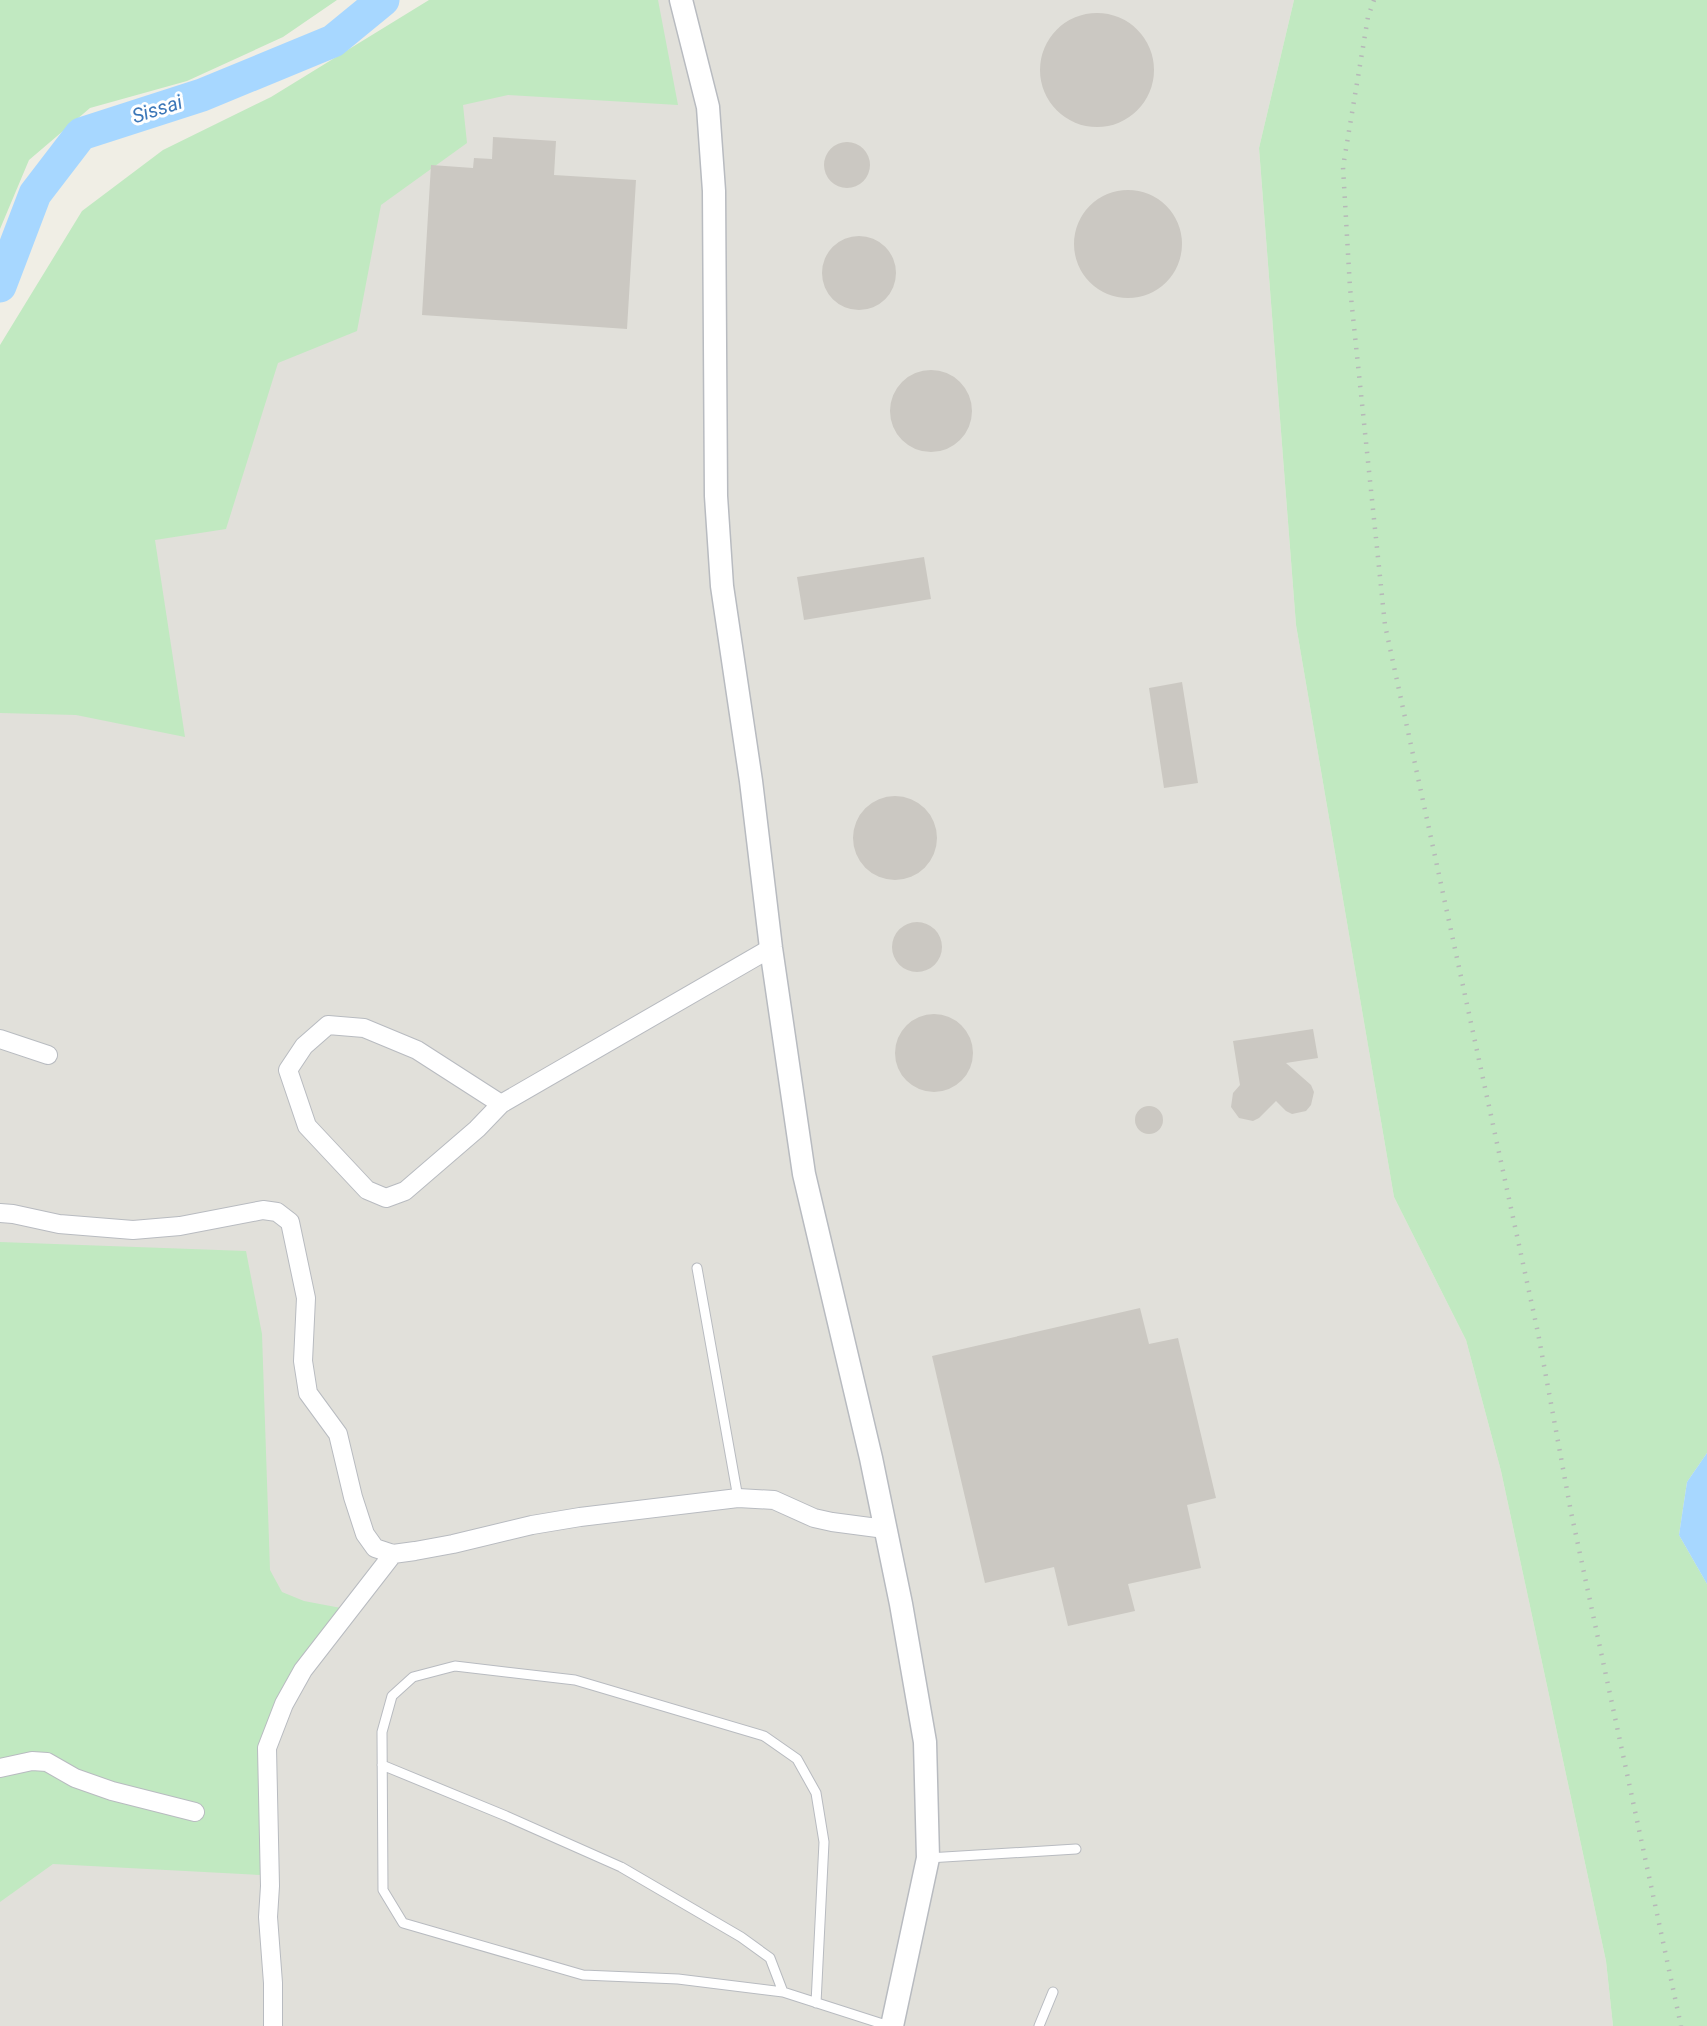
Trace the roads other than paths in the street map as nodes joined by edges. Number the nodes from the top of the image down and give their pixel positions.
1 (681, 0) edge
2 (771, 948) junction
3 (0, 1039) edge
4 (48, 1055) dead end
5 (501, 1104) junction
6 (0, 1213) edge
7 (697, 1268) dead end
8 (738, 1498) junction
9 (885, 1529) junction
10 (393, 1554) junction
11 (382, 1765) junction
12 (0, 1768) edge
13 (195, 1812) dead end
14 (1076, 1849) dead end
15 (928, 1858) junction
16 (783, 1992) junction
17 (1053, 1992) dead end
18 (816, 2003) junction
19 (273, 2026) edge
20 (890, 2026) edge
21 (1039, 2026) edge

1 - 2 street
2 - 5 street
2 - 9 street
3 - 4 street
5 - 5 street
6 - 10 street
7 - 8 lane
8 - 9 street
8 - 10 street
9 - 15 street
10 - 19 street
11 - 16 lane
11 - 16 lane
11 - 18 lane
12 - 13 street
14 - 15 lane
15 - 20 street
16 - 18 lane
17 - 21 lane
18 - 20 lane

